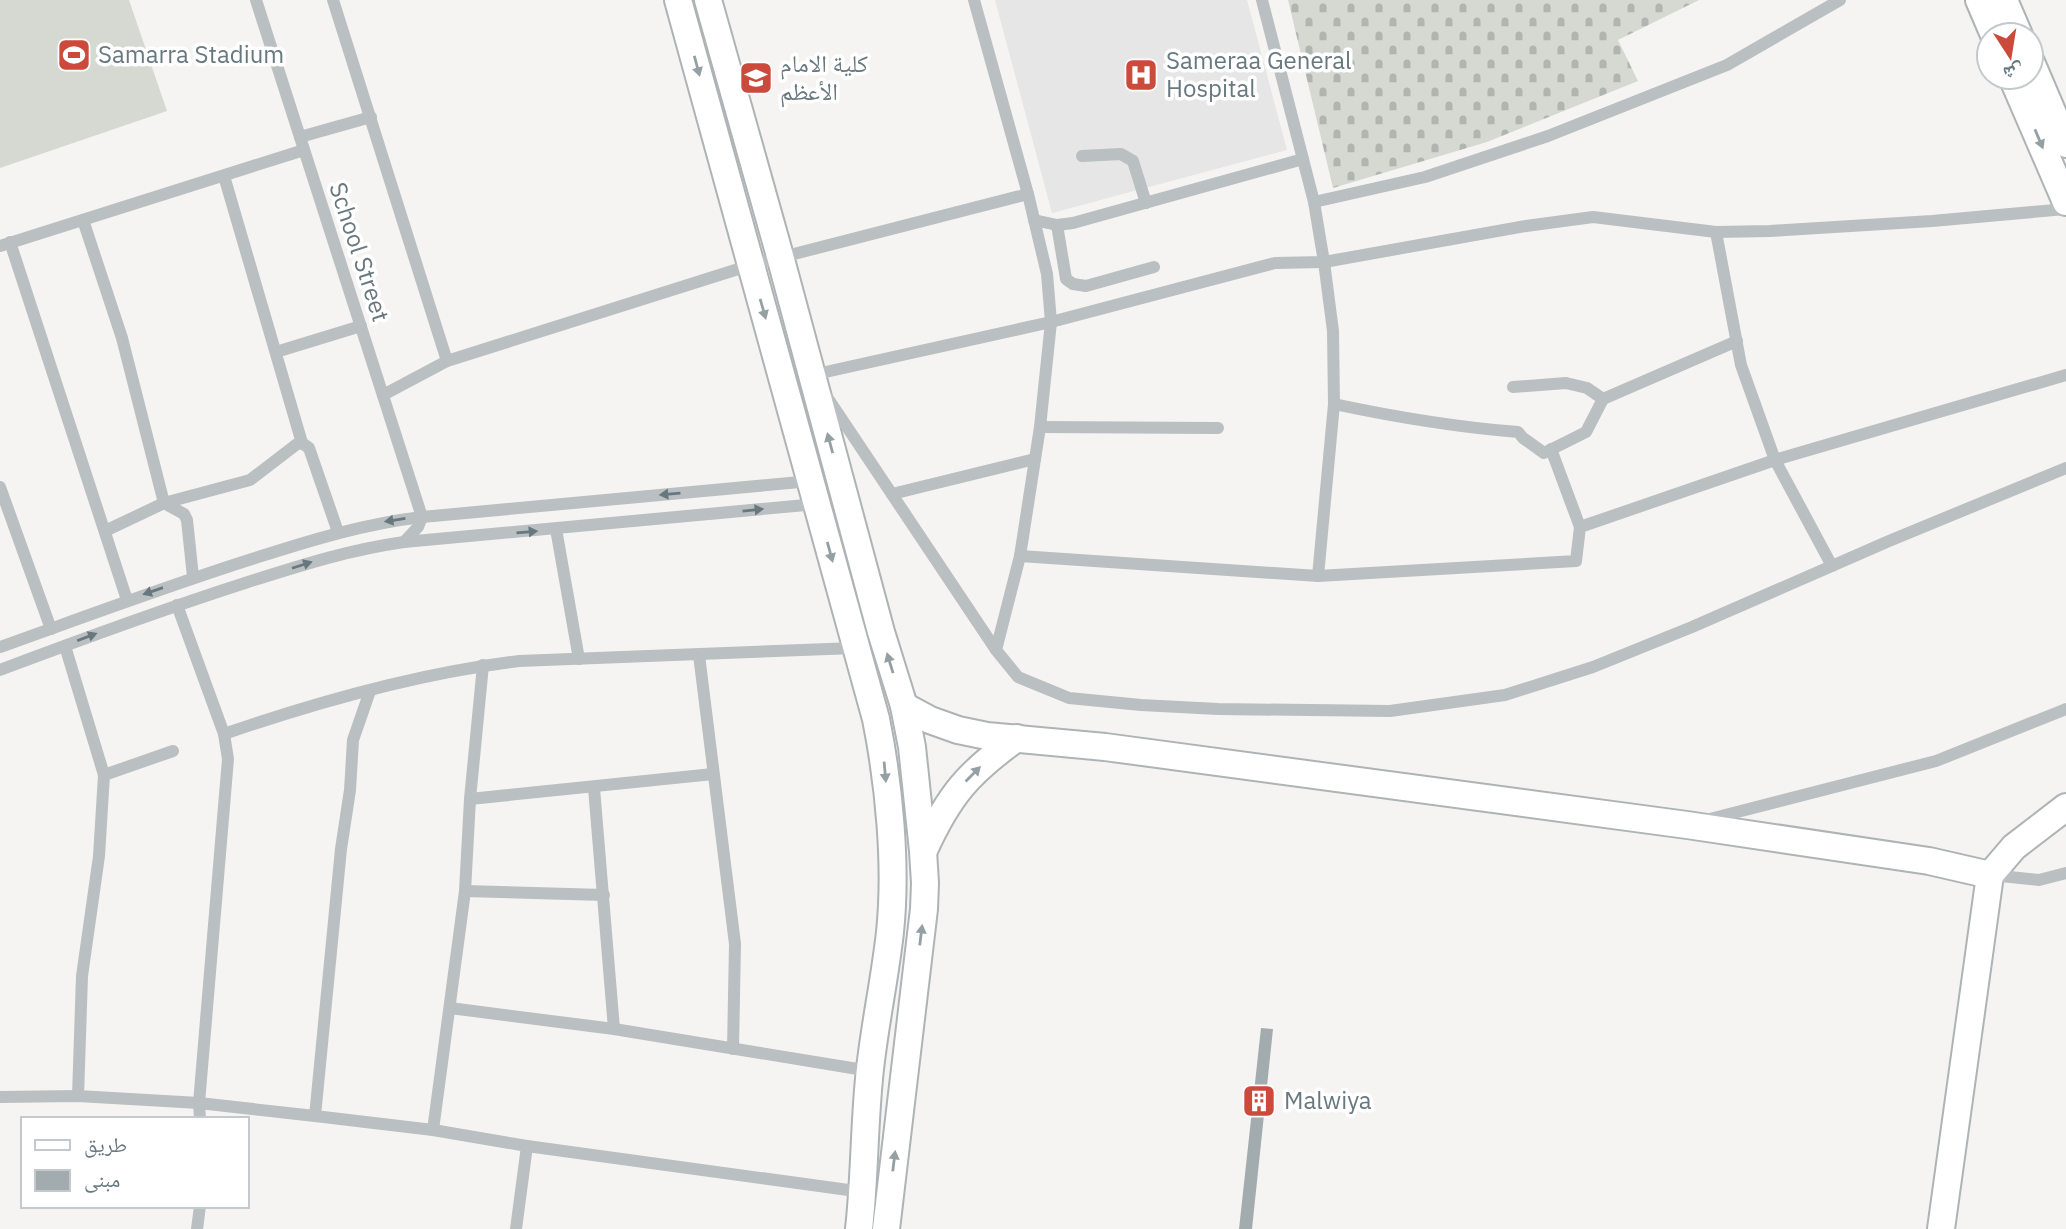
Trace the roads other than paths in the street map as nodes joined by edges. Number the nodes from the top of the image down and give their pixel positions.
1 (256, 0) edge
2 (333, 0) edge
3 (678, 0) edge
4 (708, 0) edge
5 (974, 0) edge
6 (1262, 0) edge
7 (1840, 0) edge
8 (1979, 0) edge
9 (2004, 0) edge
10 (1988, 21) edge
11 (2013, 21) edge
12 (2018, 91) edge
13 (2044, 91) edge
14 (371, 117) junction
15 (2064, 134) edge
16 (300, 136) junction
17 (304, 150) junction
18 (1082, 156) dead end
19 (1303, 159) junction
20 (224, 176) junction
21 (1028, 194) junction
22 (1314, 202) junction
23 (2066, 202) edge
24 (1146, 203) junction
25 (2066, 209) edge
26 (83, 220) junction
27 (1034, 220) junction
28 (1057, 225) junction
29 (1716, 232) junction
30 (5, 244) edge
31 (780, 256) junction
32 (1324, 262) junction
33 (751, 265) junction
34 (1154, 267) dead end
35 (1051, 322) junction
36 (361, 326) junction
37 (1737, 341) junction
38 (276, 352) junction
39 (447, 361) junction
40 (812, 375) junction
41 (2066, 375) edge
42 (1513, 387) dead end
43 (383, 395) junction
44 (1603, 399) junction
45 (1334, 404) junction
46 (1040, 427) junction
47 (1218, 428) dead end
48 (302, 443) junction
49 (1551, 449) junction
50 (1035, 459) junction
51 (1775, 460) junction
52 (2066, 468) edge
53 (0, 487) edge
54 (814, 493) junction
55 (892, 494) junction
56 (164, 503) junction
57 (422, 516) junction
58 (1580, 527) junction
59 (556, 529) junction
60 (105, 531) junction
61 (338, 532) junction
62 (404, 542) junction
63 (1020, 556) junction
64 (1832, 566) junction
65 (1318, 576) junction
66 (193, 578) junction
67 (127, 600) junction
68 (177, 605) junction
69 (51, 629) junction
70 (65, 646) junction
71 (0, 647) edge
72 (855, 648) junction
73 (996, 650) junction
74 (699, 655) junction
75 (579, 659) junction
76 (483, 665) junction
77 (0, 670) edge
78 (370, 691) junction
79 (904, 706) junction
80 (2066, 709) edge
81 (225, 734) junction
82 (1017, 738) junction
83 (173, 751) dead end
84 (713, 774) junction
85 (104, 775) junction
86 (594, 788) junction
87 (470, 800) junction
88 (2066, 807) edge
89 (1687, 825) junction
90 (923, 851) junction
91 (2066, 873) edge
92 (1990, 875) junction
93 (465, 891) junction
94 (604, 895) junction
95 (450, 1008) junction
96 (876, 1025) junction
97 (614, 1029) junction
98 (910, 1030) junction
99 (733, 1049) junction
100 (870, 1071) junction
101 (78, 1096) junction
102 (0, 1097) edge
103 (199, 1103) junction
104 (315, 1116) junction
105 (200, 1117) edge
106 (433, 1129) junction
107 (527, 1146) junction
108 (863, 1192) junction
109 (200, 1208) edge
110 (197, 1229) edge
111 (516, 1229) edge
112 (859, 1229) edge
113 (886, 1229) edge
114 (1941, 1229) edge

1 - 16 street, School Street
2 - 14 street
3 -> 33 main road
4 - 31 main road
5 - 21 street
6 - 19 street
7 - 22 street
8 - 10 main road
9 - 11 main road
12 -> 23 main road
13 - 15 main road
14 - 16 street
14 - 39 street
16 - 17 street, School Street
17 - 20 street
17 - 36 street, School Street
18 - 24 street
19 - 22 street
19 - 24 street
20 - 26 street
20 - 38 street
21 - 27 street
21 - 31 street
22 - 32 street
24 - 28 street
25 - 29 street
26 - 30 street
26 - 56 street
27 - 28 street
27 - 35 street
28 - 34 street
29 - 32 street
29 - 37 street
30 - 60 street
31 - 33 street
31 - 40 main road
32 - 35 street
32 - 45 street
33 - 39 street
33 -> 54 main road
35 - 40 street
35 - 46 street
36 - 38 street
36 - 43 street, School Street
37 - 44 street
37 - 51 street
38 - 48 street
39 - 43 street
40 - 55 street
79 -> 40 main road
41 - 51 street
42 - 44 street
43 - 57 street, School Street
44 - 49 street
45 - 49 street
45 - 65 street
46 - 47 street
46 - 50 street
48 - 56 street
48 - 61 street
49 - 58 street
50 - 55 street
50 - 63 street
51 - 58 street
51 - 64 street
52 - 64 street
53 - 69 street
54 -> 57 street
59 -> 54 street
54 -> 72 main road
55 - 73 street
56 - 60 street
56 - 66 street
57 -> 61 street
57 - 62 street
58 - 65 street
62 -> 59 street
59 - 75 street
60 - 67 street
61 - 66 street
68 -> 62 street
63 - 65 street
63 - 73 street
64 - 73 street
66 -> 67 street
67 - 69 street
70 -> 68 street
68 - 81 street
69 - 71 street
70 - 77 street
70 - 85 street
72 - 74 street
72 -> 96 main road
74 - 75 street
74 - 84 street
75 - 76 street
76 - 78 street
76 - 87 street
78 - 81 street
78 - 104 street
79 - 82 main road
79 - 90 main road
80 - 89 street
81 - 103 street
82 - 89 main road
90 -> 82 main road
83 - 85 street
84 - 86 street
84 - 99 street
85 - 101 street
86 - 87 street
86 - 94 street
87 - 93 street
88 - 92 main road
89 - 92 main road
98 -> 90 main road
91 - 92 street
92 - 114 main road
93 - 94 street
93 - 95 street
94 - 97 street
95 - 97 street
95 - 106 street
96 - 98 main road
96 - 100 main road
97 - 99 street
113 -> 98 main road
99 - 100 street
100 - 108 main road
101 - 102 street
101 - 103 street
103 - 104 street
103 - 105 street
104 - 106 street
106 - 107 street
107 - 108 street
107 - 111 street
108 - 112 main road
109 - 110 street

